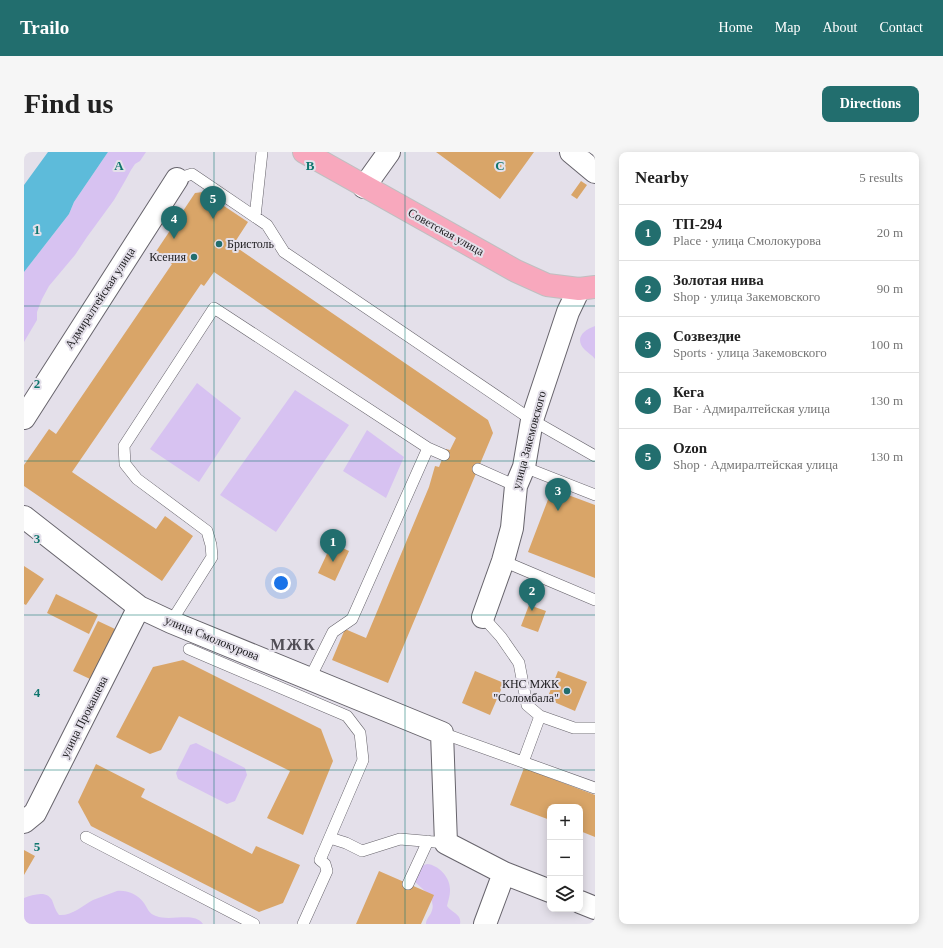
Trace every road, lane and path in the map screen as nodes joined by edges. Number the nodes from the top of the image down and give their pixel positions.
1 (262, 152) edge
2 (304, 152) edge
3 (389, 152) edge
4 (571, 152) edge
5 (595, 172) edge
6 (177, 179) joint
7 (364, 187) junction
8 (255, 217) junction
9 (587, 288) edge
10 (24, 418) edge
11 (532, 420) junction
12 (428, 448) junction
13 (444, 455) dead end
14 (595, 456) edge
15 (478, 469) dead end
16 (520, 477) junction
17 (595, 495) edge
18 (24, 517) edge
19 (503, 561) junction
20 (595, 600) edge
21 (139, 607) junction
22 (483, 617) joint
23 (171, 622) junction
24 (188, 649) dead end
25 (310, 678) junction
26 (540, 716) junction
27 (595, 728) edge
28 (442, 733) junction
29 (522, 762) junction
30 (595, 788) edge
31 (24, 822) edge
32 (86, 837) dead end
33 (330, 838) junction
34 (437, 842) junction
35 (504, 873) junction
36 (408, 884) dead end
37 (547, 890) edge
38 (583, 903) edge
39 (595, 908) edge
40 (254, 924) edge
41 (303, 924) edge
42 (484, 924) edge

1 - 8 lane
2 - 7 main road, Советская улица
3 - 7 street
4 - 5 street
6 - 8 lane
6 - 10 street, Адмиралтейская улица
7 - 9 main road, Советская улица
8 - 11 lane
9 - 11 street, улица Закемовского
11 - 14 lane
11 - 16 street, улица Закемовского
12 - 13 lane
12 - 23 lane
12 - 25 lane
15 - 16 lane
16 - 17 lane
16 - 19 street, улица Закемовского
18 - 21 street, улица Смолокурова
19 - 20 lane
19 - 22 street, улица Закемовского
21 - 23 street, улица Смолокурова
21 - 31 street, улица Прокашева
22 - 26 lane
23 - 25 street, улица Смолокурова
24 - 33 lane
25 - 28 street, улица Смолокурова
26 - 27 lane
26 - 29 lane
28 - 29 lane
28 - 34 street
29 - 30 lane
32 - 40 lane
33 - 34 lane
33 - 41 lane
34 - 35 street
34 - 36 lane
35 - 37 street
35 - 42 street
38 - 39 street

